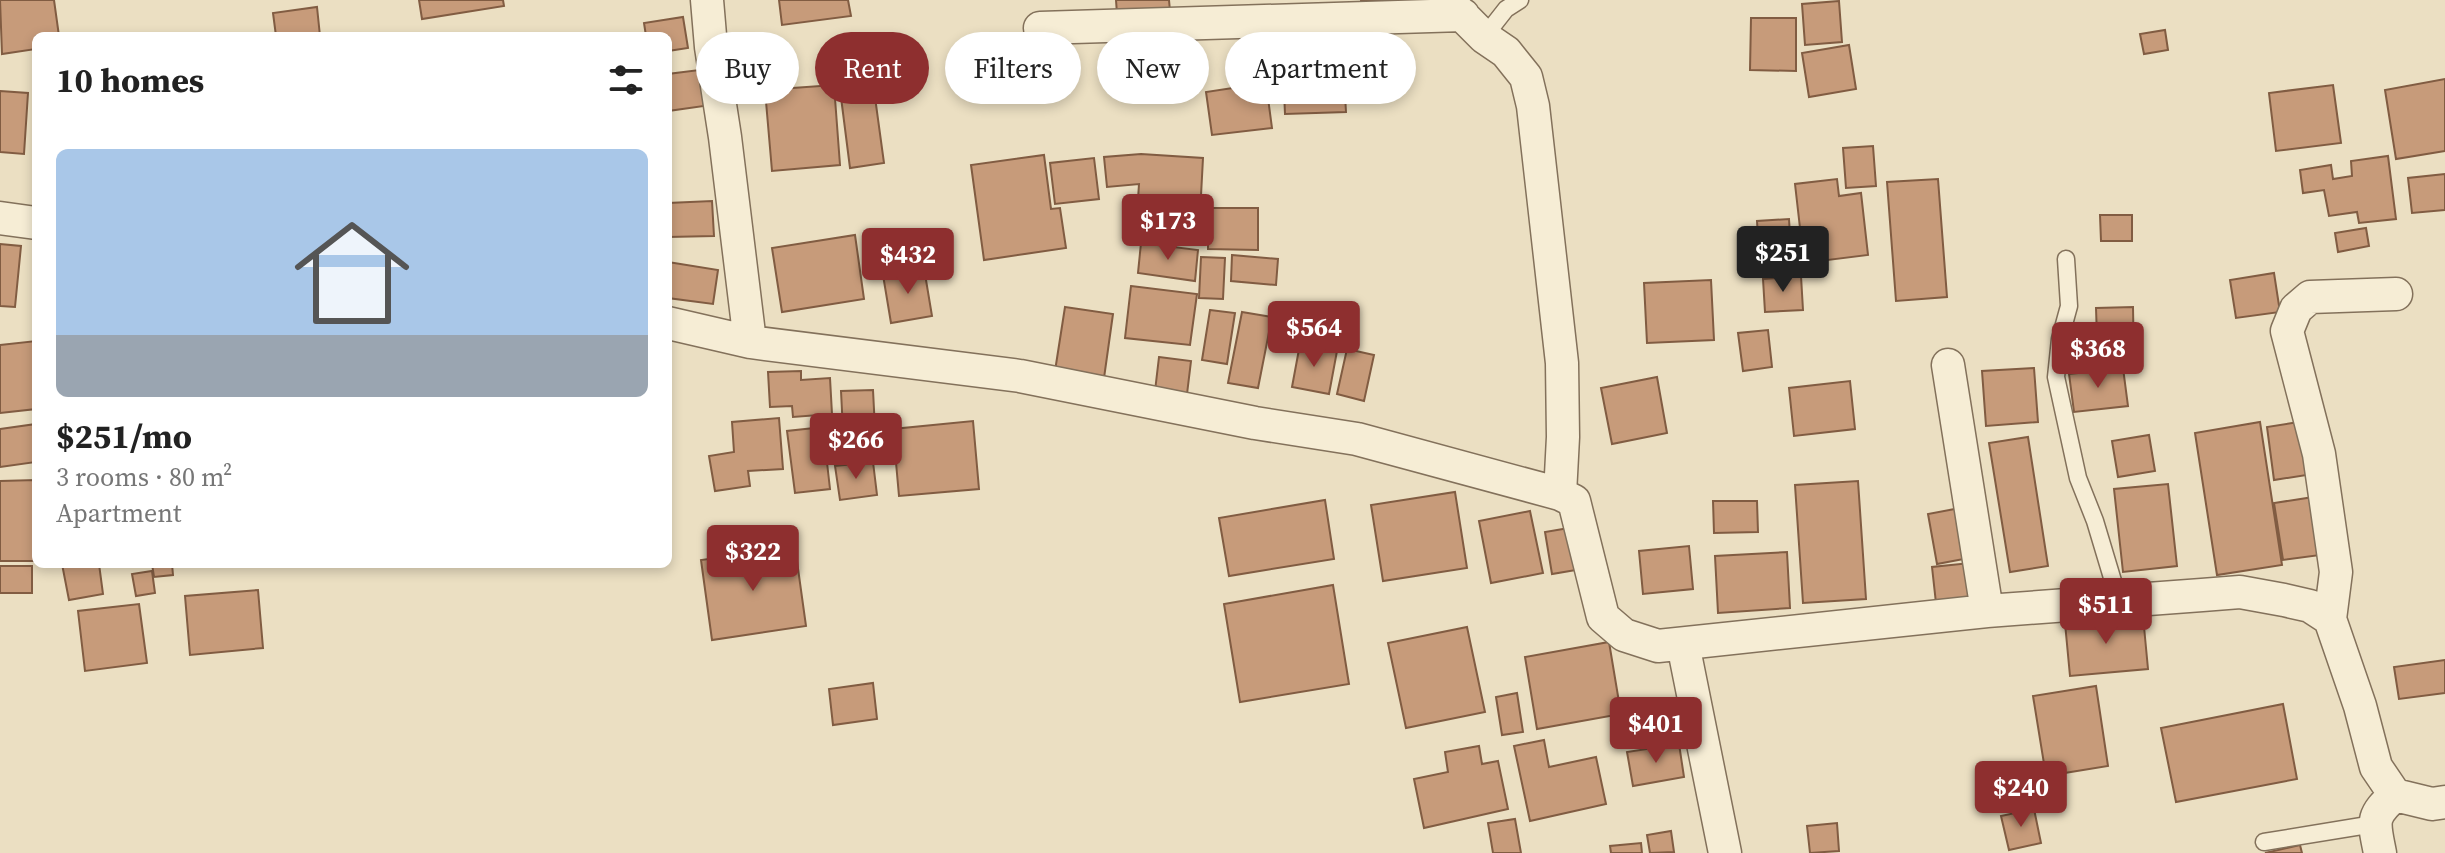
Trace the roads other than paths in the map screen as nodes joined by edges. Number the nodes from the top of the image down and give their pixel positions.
1 (707, 0) edge
2 (1520, 0) edge
3 (1466, 17) edge
4 (1040, 28) dead end
5 (0, 218) edge
6 (32, 222) edge
7 (2066, 259) dead end
8 (2396, 294) dead end
9 (672, 324) edge
10 (750, 342) junction
11 (1948, 365) dead end
12 (1560, 494) junction
13 (2119, 601) junction
14 (1987, 611) junction
15 (2330, 619) junction
16 (1683, 644) junction
17 (2395, 795) junction
18 (2445, 802) edge
19 (2377, 838) edge
20 (2264, 842) dead end
21 (1725, 853) edge

1 - 10 street
2 - 3 lane
3 - 4 street
3 - 12 street
5 - 6 street
7 - 13 lane
8 - 15 street
9 - 10 street
10 - 12 street
11 - 14 street
12 - 16 street
13 - 14 street
13 - 15 street
14 - 16 street
15 - 17 street
16 - 21 street
17 - 18 street
17 - 19 street
19 - 20 lane

